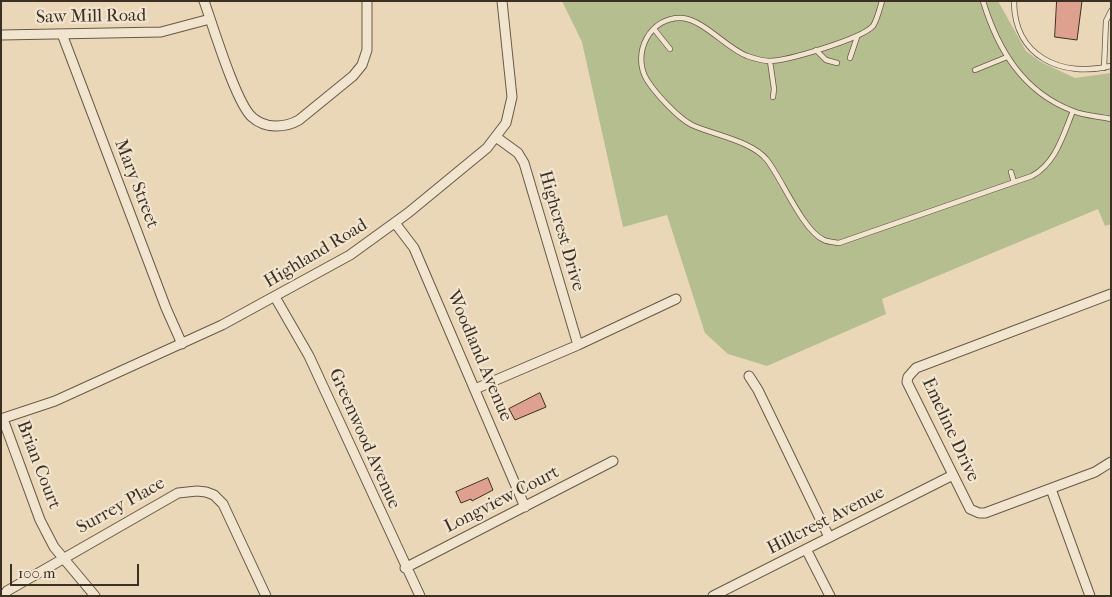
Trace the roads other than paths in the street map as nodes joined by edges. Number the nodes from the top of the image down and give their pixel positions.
1 (204, 1) edge
2 (367, 1) edge
3 (502, 1) edge
4 (882, 1) edge
5 (983, 1) edge
6 (1014, 1) edge
7 (1111, 12) edge
8 (210, 19) junction
9 (654, 29) junction
10 (62, 34) junction
11 (1, 35) edge
12 (857, 38) junction
13 (670, 49) dead end
14 (816, 50) junction
15 (1007, 57) junction
16 (850, 58) dead end
17 (770, 61) junction
18 (837, 63) dead end
19 (1111, 66) edge
20 (1104, 68) junction
21 (975, 70) dead end
22 (773, 97) dead end
23 (1073, 112) junction
24 (1111, 119) edge
25 (496, 137) junction
26 (1011, 172) dead end
27 (1014, 182) junction
28 (395, 223) junction
29 (1111, 294) edge
30 (275, 298) junction
31 (676, 299) dead end
32 (182, 344) junction
33 (578, 345) junction
34 (749, 376) dead end
35 (475, 389) junction
36 (2, 419) edge
37 (613, 461) dead end
38 (1111, 462) edge
39 (953, 475) junction
40 (1051, 489) junction
41 (525, 507) junction
42 (829, 537) junction
43 (806, 549) junction
44 (63, 557) junction
45 (405, 568) junction
46 (4, 596) edge
47 (95, 596) edge
48 (266, 596) edge
49 (420, 596) edge
50 (713, 596) edge
51 (830, 596) edge
52 (1090, 596) edge

1 - 8 street
2 - 8 street
3 - 25 street, Highland Road
4 - 12 lane
5 - 15 lane
6 - 20 lane
7 - 20 lane
8 - 10 street, Saw Mill Road
9 - 13 lane
9 - 17 lane
9 - 27 lane
10 - 11 street, Saw Mill Road
10 - 32 street, Mary Street
12 - 14 lane
12 - 16 lane
14 - 17 lane
14 - 18 lane
15 - 21 lane
15 - 23 lane
17 - 22 lane
19 - 20 lane
23 - 24 lane
23 - 27 lane
25 - 28 street, Highland Road
25 - 33 street, Highcrest Drive
26 - 27 lane
28 - 30 street, Highland Road
28 - 35 street, Woodland Avenue
29 - 39 street, Emeline Drive
30 - 32 street, Highland Road
30 - 45 street, Greenwood Avenue
31 - 33 street
32 - 36 street, Highland Road
33 - 35 street
34 - 42 street
35 - 41 street, Woodland Avenue
36 - 44 street, Brian Court
37 - 41 street, Longview Court
38 - 40 street, Emeline Drive
39 - 40 street, Emeline Drive
39 - 42 street, Hillcrest Avenue
40 - 52 street
41 - 45 street, Longview Court
42 - 43 street, Hillcrest Avenue
43 - 50 street, Hillcrest Avenue
43 - 51 street
44 - 46 street, Surrey Place
44 - 47 street, Brian Court
44 - 48 street, Surrey Place
45 - 49 street, Greenwood Avenue

